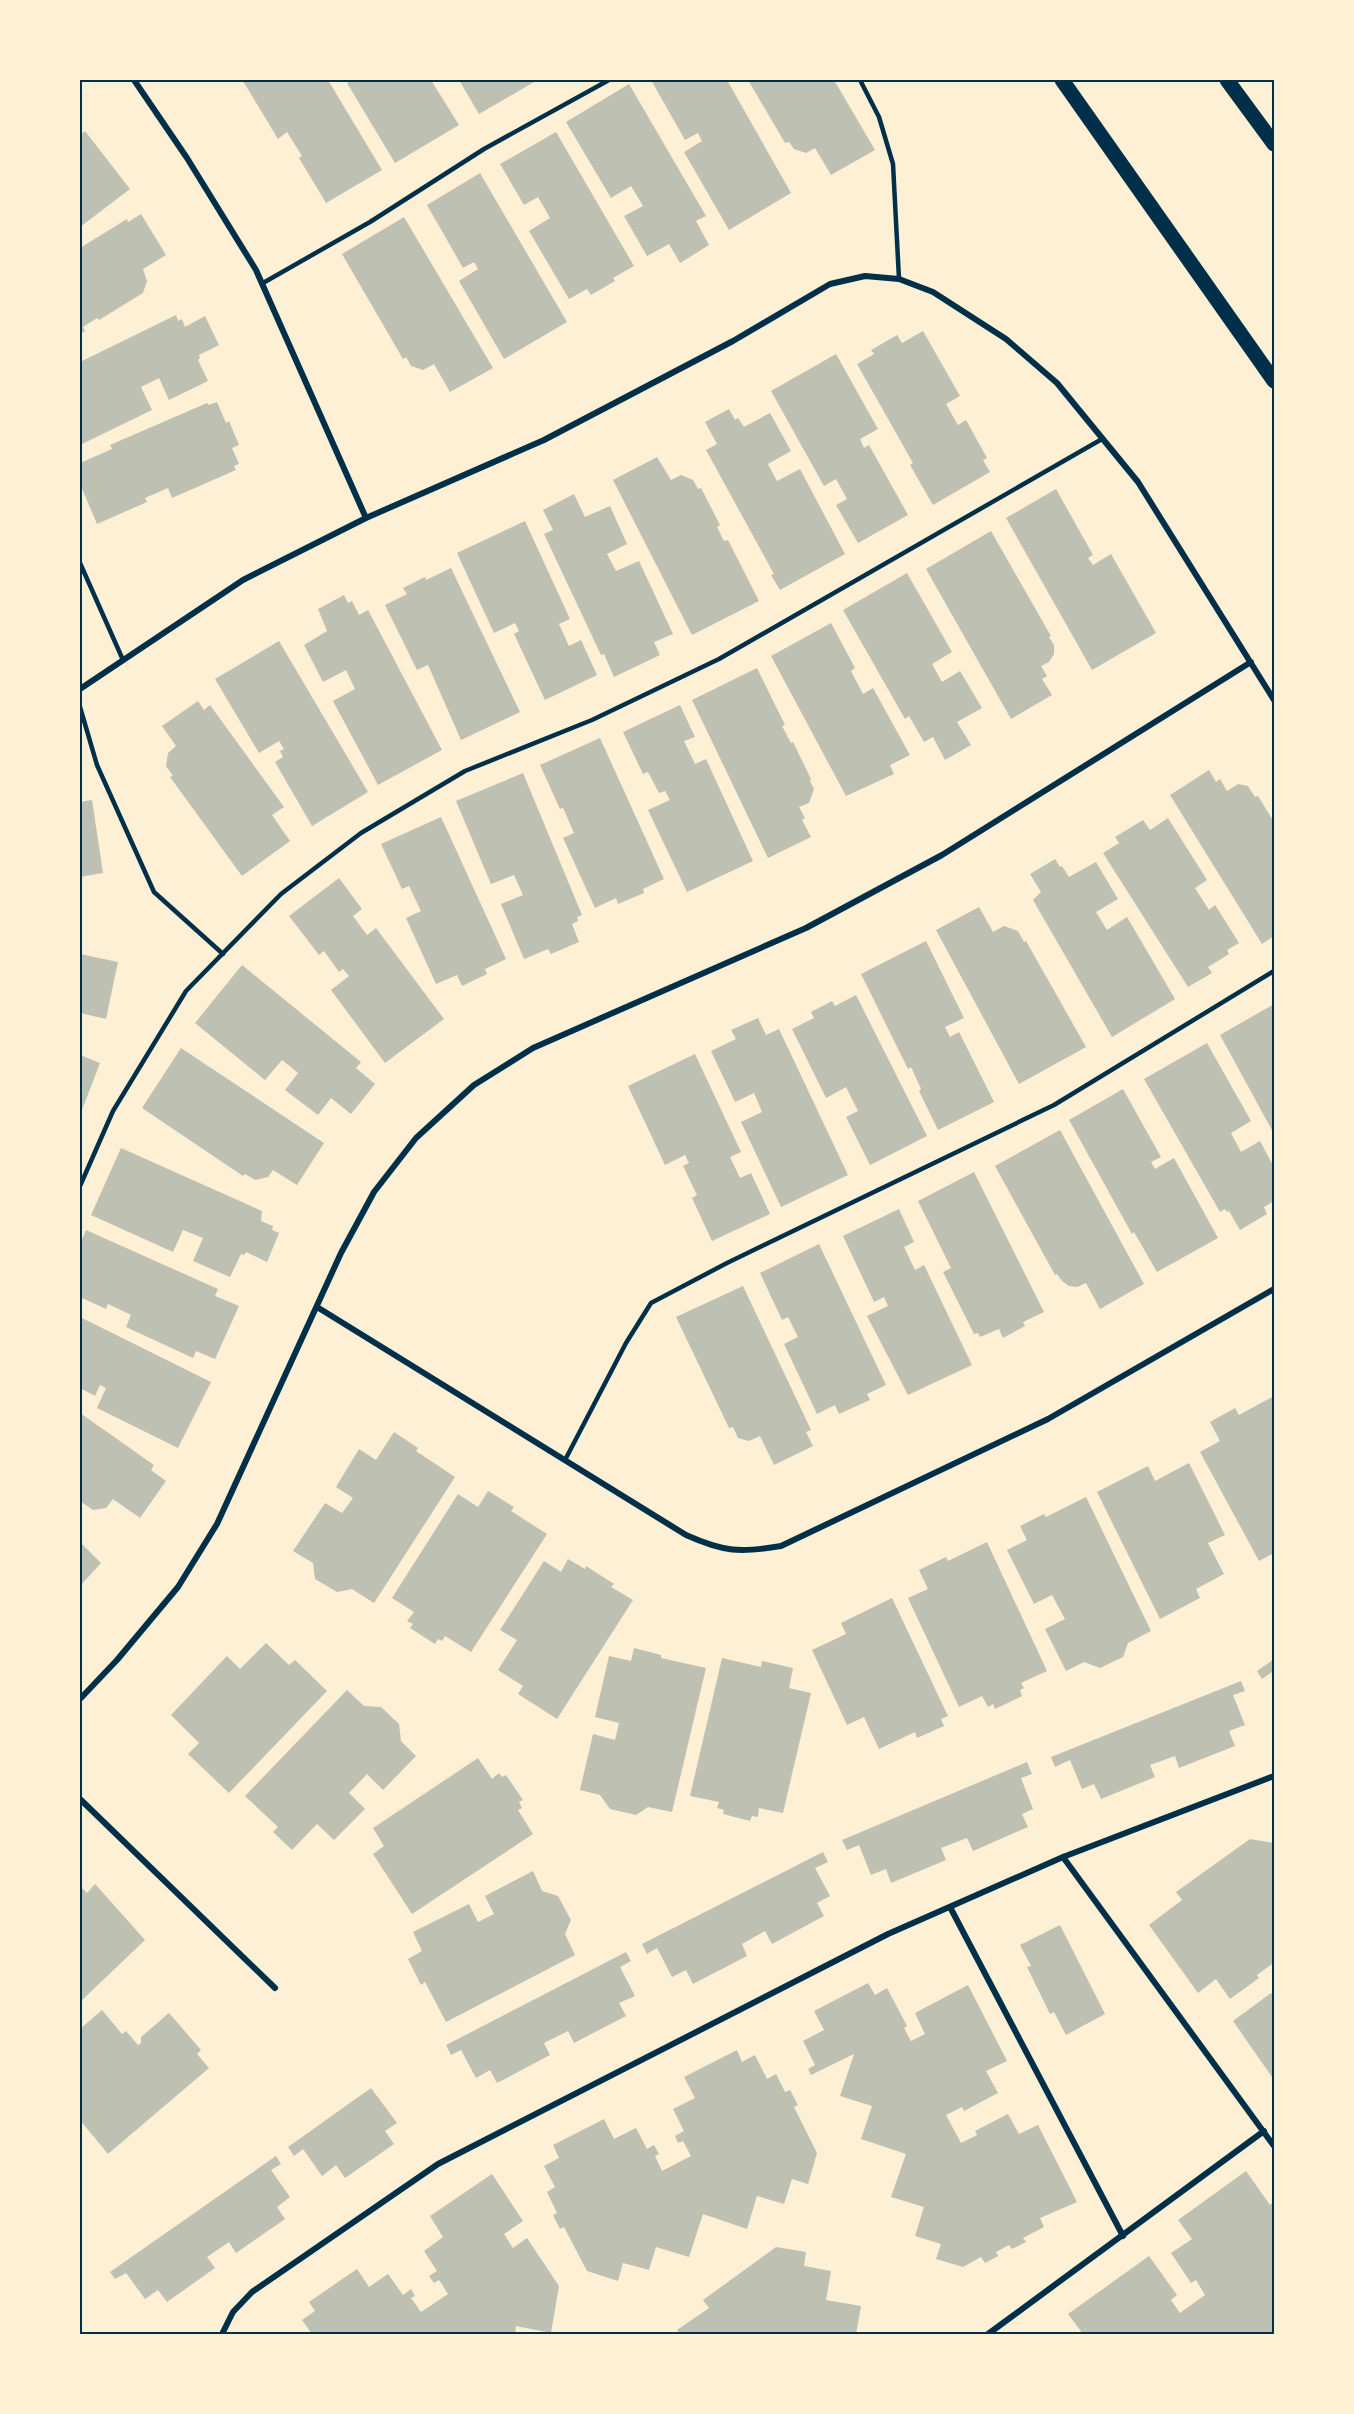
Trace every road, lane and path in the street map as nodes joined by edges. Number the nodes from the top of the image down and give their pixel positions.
1 (134, 80) edge
2 (609, 80) edge
3 (860, 80) edge
4 (1062, 80) edge
5 (1227, 80) edge
6 (1275, 144) edge
7 (899, 279) junction
8 (263, 283) junction
9 (1275, 381) edge
10 (1102, 439) junction
11 (366, 518) junction
12 (80, 562) edge
13 (123, 660) junction
14 (1251, 662) junction
15 (80, 689) edge
16 (1275, 700) edge
17 (80, 707) edge
18 (223, 954) junction
19 (1275, 971) edge
20 (80, 1186) edge
21 (1275, 1289) edge
22 (317, 1307) junction
23 (565, 1460) junction
24 (80, 1700) edge
25 (1275, 1776) edge
26 (80, 1799) edge
27 (1064, 1857) junction
28 (950, 1907) junction
29 (275, 1988) dead end
30 (1264, 2131) junction
31 (1275, 2146) edge
32 (1123, 2236) junction
33 (222, 2334) edge
34 (988, 2334) edge

1 - 8 street
2 - 8 lane
3 - 7 lane
4 - 9 main road
5 - 6 main road
7 - 10 street
7 - 11 street
8 - 11 street
10 - 14 street
10 - 18 lane
11 - 13 street
12 - 13 lane
13 - 15 street
14 - 16 street
14 - 22 street
17 - 18 lane
18 - 20 lane
19 - 23 lane
21 - 23 street
22 - 23 street
22 - 24 street
25 - 27 street
26 - 29 street
27 - 28 street
27 - 30 street
28 - 32 street
28 - 33 street
30 - 31 street
30 - 32 street
32 - 34 street

